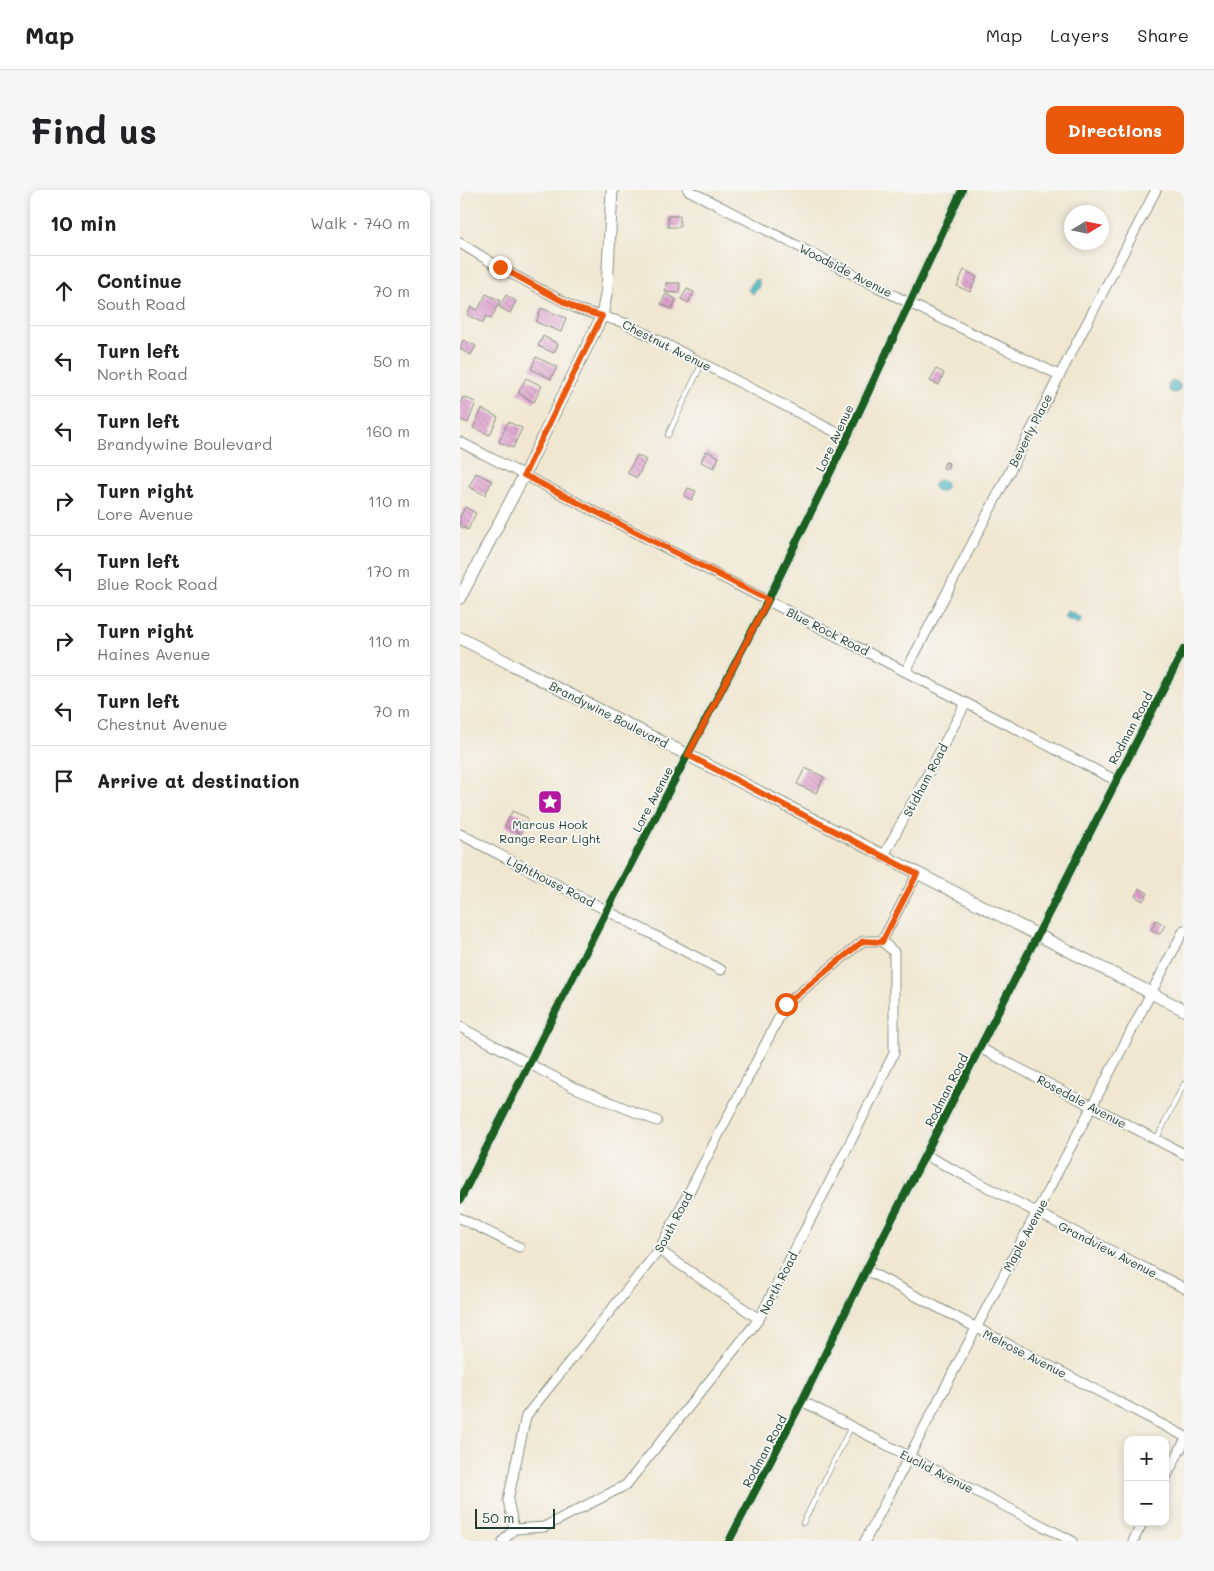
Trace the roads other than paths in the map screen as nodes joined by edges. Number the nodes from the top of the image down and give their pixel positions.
1 (612, 190) edge
2 (962, 190) edge
3 (1156, 190) edge
4 (692, 191) edge
5 (460, 244) edge
6 (909, 303) junction
7 (602, 316) junction
8 (702, 363) junction
9 (1059, 375) junction
10 (668, 435) dead end
11 (847, 438) junction
12 (460, 442) edge
13 (524, 475) junction
14 (460, 598) edge
15 (768, 600) junction
16 (460, 638) edge
17 (1184, 649) edge
18 (906, 671) junction
19 (966, 703) junction
20 (688, 755) junction
21 (1115, 780) junction
22 (460, 834) edge
23 (883, 856) junction
24 (917, 874) junction
25 (607, 910) junction
26 (1184, 930) edge
27 (1036, 935) junction
28 (882, 942) junction
29 (721, 970) dead end
30 (1151, 993) junction
31 (1184, 1010) edge
32 (460, 1027) edge
33 (980, 1048) junction
34 (530, 1063) junction
35 (1184, 1084) edge
36 (1092, 1106) junction
37 (658, 1121) dead end
38 (1156, 1140) junction
39 (1184, 1154) edge
40 (925, 1155) junction
41 (460, 1200) edge
42 (1037, 1212) junction
43 (460, 1218) edge
44 (520, 1247) dead end
45 (659, 1250) junction
46 (866, 1270) junction
47 (1184, 1288) edge
48 (760, 1319) junction
49 (976, 1328) junction
50 (802, 1401) junction
51 (851, 1427) junction
52 (1184, 1436) edge
53 (1184, 1442) edge
54 (909, 1457) junction
55 (1169, 1471) edge
56 (803, 1523) dead end
57 (1141, 1526) edge
58 (514, 1529) junction
59 (503, 1541) edge
60 (729, 1541) edge
61 (865, 1541) edge
62 (1072, 1541) edge
63 (1133, 1541) edge

1 - 7 street
2 - 6 street, Lore Avenue
3 - 9 street, Beverly Place
4 - 6 street, Woodside Avenue
5 - 7 street, Chestnut Avenue
6 - 9 street, Woodside Avenue
6 - 11 street, Lore Avenue
7 - 8 street, Chestnut Avenue
7 - 13 street
8 - 10 lane
8 - 11 street, Chestnut Avenue
9 - 18 street, Beverly Place
11 - 15 street, Lore Avenue
12 - 13 street, Blue Rock Road
13 - 14 street
13 - 15 street, Blue Rock Road
15 - 18 street, Blue Rock Road
15 - 20 street, Lore Avenue
16 - 20 street, Brandywine Boulevard
17 - 21 street, Rodman Road
18 - 19 street, Blue Rock Road
19 - 21 street, Blue Rock Road
19 - 23 street, Stidham Road
20 - 23 street, Brandywine Boulevard
20 - 25 street, Lore Avenue
21 - 27 street, Rodman Road
22 - 25 street, Lighthouse Road
23 - 24 street, Brandywine Boulevard
24 - 27 street, Brandywine Boulevard
24 - 28 street
25 - 29 street, Lighthouse Road
25 - 34 street, Lore Avenue
26 - 30 street, Maple Avenue
27 - 30 street, Brandywine Boulevard
27 - 33 street, Rodman Road
28 - 45 street, South Road
28 - 48 street, North Road
30 - 31 street, Brandywine Boulevard
30 - 36 street, Maple Avenue
32 - 34 street
33 - 36 street, Rosedale Avenue
33 - 40 street, Rodman Road
34 - 37 street
34 - 41 street, Lore Avenue
35 - 38 lane
36 - 38 street, Rosedale Avenue
36 - 42 street, Maple Avenue
38 - 39 street, Rosedale Avenue
40 - 42 street, Grandview Avenue
40 - 46 street, Rodman Road
42 - 47 street, Grandview Avenue
42 - 49 street, Maple Avenue
43 - 44 street
45 - 48 street
45 - 58 street, South Road
46 - 49 street, Melrose Avenue
46 - 50 street, Rodman Road
48 - 58 street, North Road
49 - 52 street, Melrose Avenue
49 - 54 street, Maple Avenue
50 - 51 street, Euclid Avenue
50 - 60 street, Rodman Road
51 - 54 street, Euclid Avenue
51 - 56 lane
53 - 55 street
54 - 61 street, Maple Avenue
54 - 62 street, Euclid Avenue
57 - 63 street
58 - 59 street

